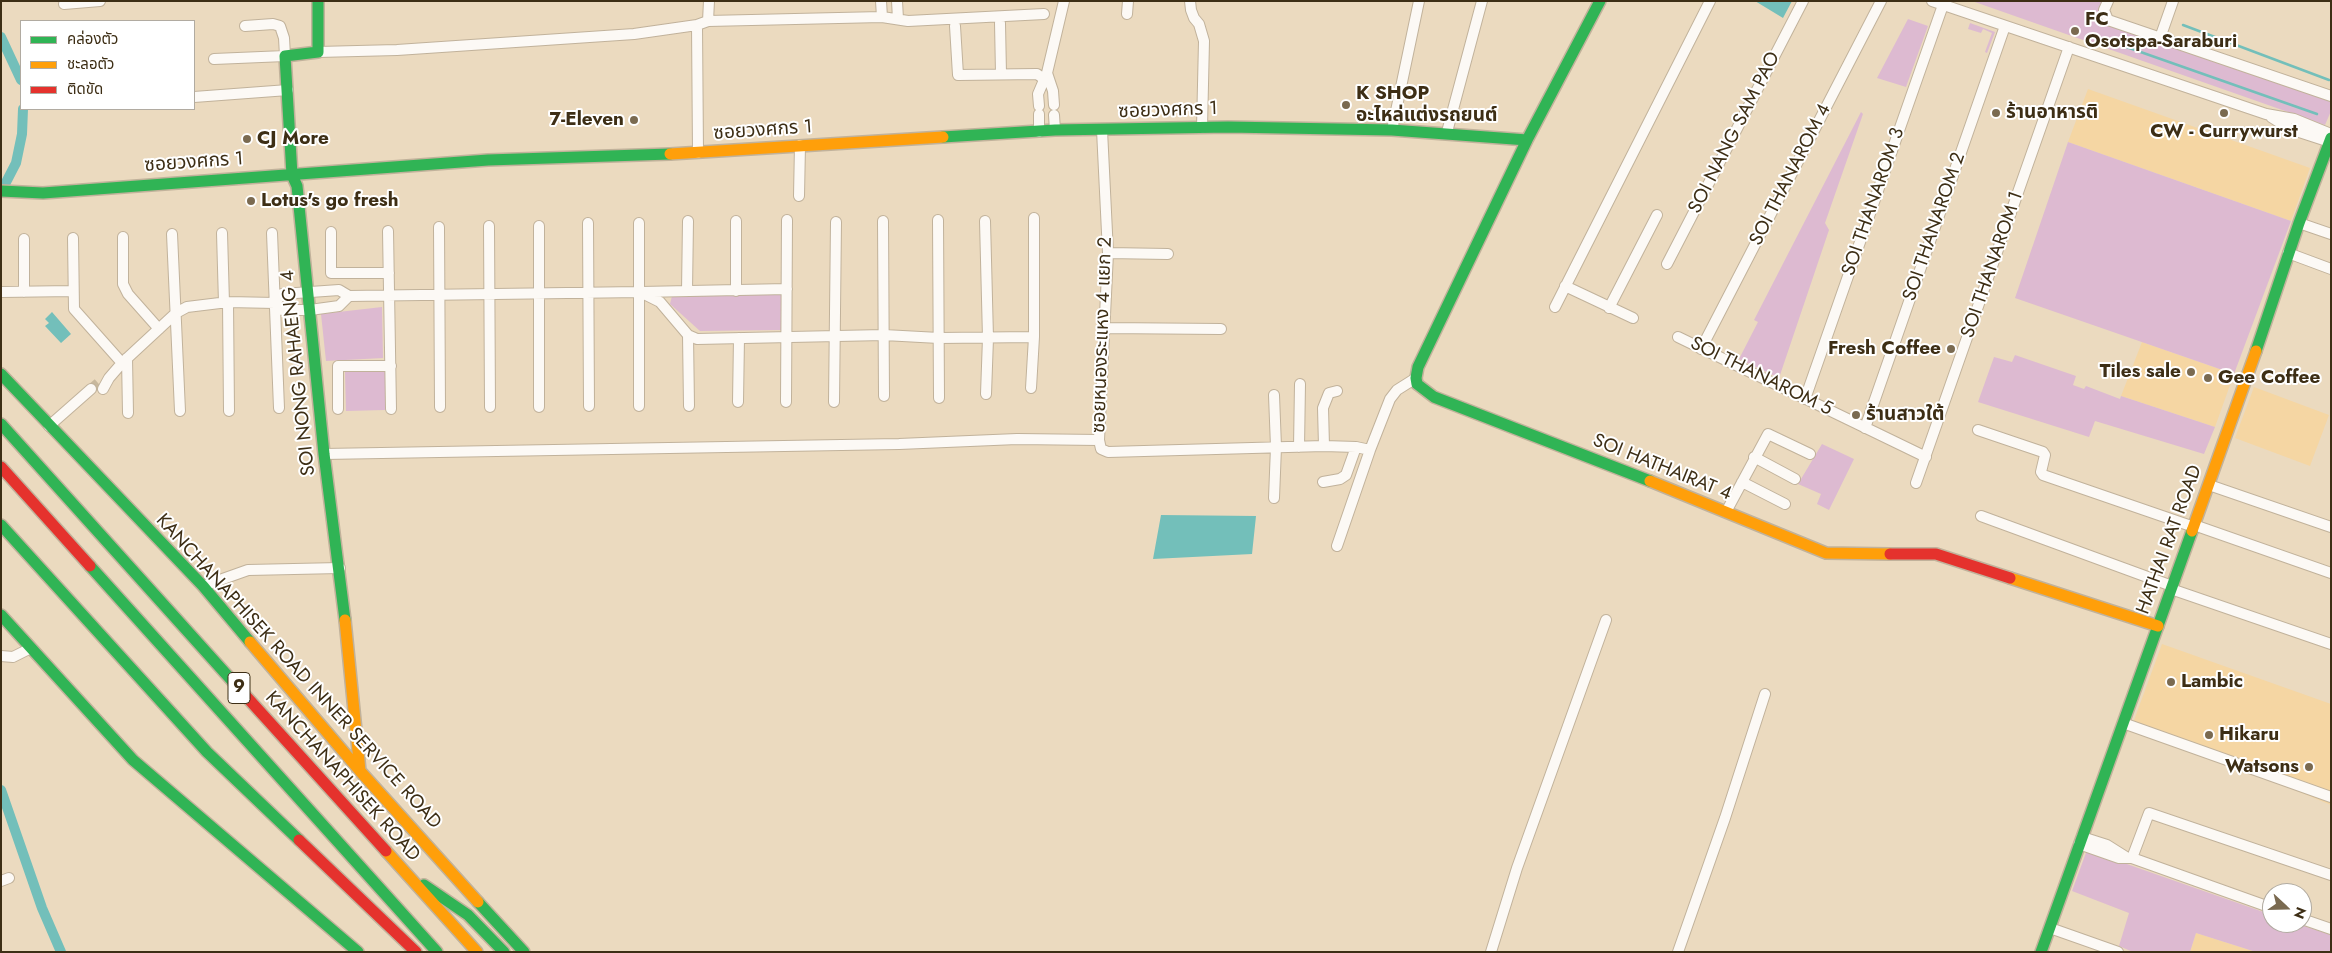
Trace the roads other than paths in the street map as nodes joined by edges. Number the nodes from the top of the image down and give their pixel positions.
1 (100, 1) edge
2 (318, 1) edge
3 (709, 1) edge
4 (881, 1) edge
5 (897, 1) edge
6 (1064, 1) edge
7 (1128, 1) edge
8 (1190, 1) edge
9 (1419, 1) edge
10 (1482, 1) edge
11 (1600, 1) edge
12 (1710, 1) edge
13 (1802, 1) edge
14 (1881, 1) edge
15 (1932, 1) edge
16 (2108, 1) edge
17 (2173, 1) edge
18 (64, 4) dead end
19 (1943, 5) junction
20 (1044, 14) dead end
21 (1127, 14) dead end
22 (882, 17) junction
23 (898, 19) junction
24 (708, 21) junction
25 (1000, 23) dead end
26 (245, 26) dead end
27 (697, 26) junction
28 (955, 26) dead end
29 (2005, 26) junction
30 (2160, 38) junction
31 (2069, 48) junction
32 (318, 52) junction
33 (285, 56) junction
34 (214, 59) dead end
35 (1001, 74) junction
36 (1045, 76) junction
37 (288, 90) junction
38 (2331, 96) edge
39 (195, 97) edge
40 (1202, 128) junction
41 (1055, 130) junction
42 (1102, 130) junction
43 (1392, 130) junction
44 (1039, 132) junction
45 (1447, 132) junction
46 (2330, 138) edge
47 (1526, 140) junction
48 (800, 145) junction
49 (698, 153) junction
50 (292, 175) junction
51 (1, 191) edge
52 (799, 196) dead end
53 (1657, 215) dead end
54 (1034, 218) dead end
55 (787, 220) dead end
56 (938, 220) dead end
57 (688, 221) dead end
58 (736, 221) dead end
59 (883, 221) dead end
60 (985, 221) dead end
61 (836, 222) dead end
62 (588, 223) dead end
63 (639, 223) dead end
64 (2299, 223) junction
65 (440, 226) dead end
66 (489, 226) dead end
67 (539, 226) dead end
68 (388, 231) dead end
69 (331, 232) dead end
70 (222, 233) dead end
71 (272, 233) dead end
72 (172, 234) dead end
73 (2331, 234) edge
74 (123, 237) dead end
75 (73, 238) dead end
76 (24, 239) dead end
77 (1108, 253) junction
78 (2288, 253) junction
79 (1168, 254) dead end
80 (1667, 264) dead end
81 (2331, 269) edge
82 (389, 273) junction
83 (1565, 286) junction
84 (787, 289) junction
85 (73, 290) junction
86 (687, 291) junction
87 (736, 291) junction
88 (1, 292) edge
89 (24, 292) junction
90 (307, 292) junction
91 (640, 292) junction
92 (540, 293) junction
93 (440, 294) junction
94 (490, 294) junction
95 (589, 294) junction
96 (389, 295) junction
97 (348, 296) junction
98 (226, 302) junction
99 (275, 303) junction
100 (1555, 306) dead end
101 (1609, 308) junction
102 (310, 310) junction
103 (176, 313) junction
104 (1633, 318) dead end
105 (1105, 328) junction
106 (159, 329) junction
107 (1221, 329) dead end
108 (688, 335) junction
109 (884, 335) junction
110 (836, 336) junction
111 (786, 337) junction
112 (1034, 337) junction
113 (1678, 337) dead end
114 (739, 338) junction
115 (939, 338) junction
116 (988, 338) junction
117 (1701, 348) junction
118 (124, 360) junction
119 (391, 366) junction
120 (1, 374) edge
121 (1416, 378) junction
122 (1300, 384) dead end
123 (1031, 388) dead end
124 (1337, 391) dead end
125 (986, 394) dead end
126 (1274, 395) dead end
127 (884, 396) dead end
128 (939, 398) dead end
129 (1806, 399) junction
130 (738, 402) dead end
131 (786, 402) dead end
132 (834, 402) dead end
133 (440, 406) dead end
134 (589, 406) dead end
135 (639, 406) dead end
136 (689, 406) dead end
137 (539, 407) dead end
138 (279, 408) dead end
139 (490, 408) dead end
140 (338, 409) dead end
141 (392, 409) dead end
142 (180, 411) dead end
143 (230, 411) dead end
144 (128, 413) dead end
145 (1, 424) edge
146 (49, 426) junction
147 (1865, 428) junction
148 (1978, 430) dead end
149 (1099, 440) junction
150 (1324, 446) junction
151 (1276, 447) junction
152 (1299, 447) junction
153 (1356, 447) junction
154 (1370, 450) junction
155 (324, 454) junction
156 (1810, 454) dead end
157 (1926, 457) junction
158 (1754, 458) junction
159 (1, 467) edge
160 (1795, 479) dead end
161 (1323, 482) dead end
162 (1742, 482) junction
163 (1916, 483) dead end
164 (2208, 485) junction
165 (1274, 498) dead end
166 (1785, 504) dead end
167 (1726, 512) junction
168 (1981, 516) dead end
169 (1, 525) edge
170 (2194, 526) junction
171 (2331, 527) edge
172 (1337, 546) dead end
173 (340, 568) junction
174 (2331, 573) edge
175 (203, 586) junction
176 (2172, 587) junction
177 (1, 615) edge
178 (1606, 620) dead end
179 (2158, 626) junction
180 (2331, 644) edge
181 (31, 648) junction
182 (1, 656) edge
183 (1765, 694) dead end
184 (2123, 724) junction
185 (360, 771) junction
186 (2331, 797) edge
187 (2081, 841) junction
188 (2129, 858) junction
189 (2331, 875) edge
190 (408, 876) junction
191 (2262, 905) edge
192 (2312, 922) edge
193 (2050, 928) junction
194 (2331, 929) edge
195 (358, 952) edge
196 (416, 952) edge
197 (437, 952) edge
198 (477, 952) edge
199 (504, 952) edge
200 (524, 952) edge
201 (1491, 952) edge
202 (1678, 952) edge
203 (2041, 952) edge
204 (2118, 952) edge

1 - 18 street
2 - 32 main road
3 - 24 street
4 - 22 street
5 - 23 street
6 - 36 street
7 - 21 street
8 - 40 street
9 - 43 street
10 - 45 street
11 - 47 main road
12 - 83 street
13 - 80 street, SOI NANG SAM PAO
14 - 117 street, SOI THANAROM 4
15 - 19 street
16 - 30 street
17 - 30 street
19 - 29 street
19 - 129 street, SOI THANAROM 3
20 - 23 street
22 - 23 street
22 - 24 street
24 - 27 street
25 - 35 street
26 - 33 street
27 - 32 street
27 - 49 street
28 - 35 street
29 - 31 street
29 - 147 street, SOI THANAROM 2
30 - 38 street
31 - 46 street
31 - 157 street, SOI THANAROM 1
32 - 33 main road
33 - 34 street
33 - 37 main road, SOI NONG RAHAENG 4
35 - 36 street
36 - 41 street
36 - 44 street
37 - 39 street
37 - 50 main road, SOI NONG RAHAENG 4
40 - 42 main road, ซอยวงศกร 1
40 - 43 main road, ซอยวงศกร 1
41 - 42 main road, ซอยวงศกร 1
41 - 44 main road, ซอยวงศกร 1
42 - 77 street, ซอยหนองระแหง 4 แยก 2
43 - 45 main road, ซอยวงศกร 1
44 - 48 main road, ซอยวงศกร 1
45 - 47 main road, ซอยวงศกร 1
46 - 64 main road, HATHAI RAT ROAD
47 - 121 main road
48 - 49 main road, ซอยวงศกร 1
48 - 52 street
49 - 50 main road, ซอยวงศกร 1
50 - 51 main road, ซอยวงศกร 1
50 - 90 main road, SOI NONG RAHAENG 4
53 - 101 street
54 - 112 street
55 - 84 street
56 - 115 street
57 - 86 street
58 - 87 street
59 - 109 street
60 - 116 street
61 - 110 street
62 - 95 street
63 - 91 street
64 - 73 street
64 - 78 main road, HATHAI RAT ROAD
65 - 93 street
66 - 94 street
67 - 92 street
68 - 82 street
69 - 82 street
70 - 98 street
71 - 99 street
72 - 103 street
74 - 106 street
75 - 85 street
76 - 89 street
77 - 79 street
77 - 105 street, ซอยหนองระแหง 4 แยก 2
78 - 81 street
78 - 164 main road, HATHAI RAT ROAD
82 - 96 street
83 - 100 street
83 - 101 street
84 - 87 street
84 - 111 street
85 - 89 street
85 - 118 street
86 - 87 street
86 - 91 street
88 - 89 street
90 - 97 street
90 - 99 street
90 - 102 main road, SOI NONG RAHAENG 4
91 - 95 street
91 - 108 street
91 - 135 street
92 - 94 street
92 - 95 street
92 - 137 street
93 - 94 street
93 - 96 street
93 - 133 street
94 - 139 street
95 - 134 street
96 - 97 street
96 - 119 street
97 - 102 street
98 - 99 street
98 - 103 street
98 - 143 street
99 - 102 street
99 - 138 street
101 - 104 street
102 - 155 main road, SOI NONG RAHAENG 4
103 - 106 street
103 - 142 street
105 - 107 street
105 - 149 street, ซอยหนองระแหง 4 แยก 2
106 - 118 street
108 - 114 street
108 - 136 street
109 - 110 street
109 - 115 street
109 - 127 street
110 - 111 street
110 - 132 street
111 - 114 street
111 - 131 street
112 - 116 street
112 - 123 street
113 - 117 street, SOI THANAROM 5
114 - 130 street
115 - 116 street
115 - 128 street
116 - 125 street
117 - 129 street, SOI THANAROM 5
118 - 144 street
118 - 146 street
119 - 140 street
119 - 141 street
120 - 146 main road, KANCHANAPHISEK ROAD INNER SERVICE ROAD
121 - 154 street
121 - 167 main road, SOI HATHAIRAT 4
122 - 152 street
124 - 150 street
126 - 151 street
129 - 147 street, SOI THANAROM 5
145 - 190 main road, KANCHANAPHISEK ROAD / 9
146 - 175 main road, KANCHANAPHISEK ROAD INNER SERVICE ROAD
147 - 157 street, SOI THANAROM 5
148 - 170 street
149 - 151 street, ซอยหนองระแหง 4 แยก 2
149 - 155 street
150 - 152 street, ซอยหนองระแหง 4 แยก 2
150 - 153 street, ซอยหนองระแหง 4 แยก 2
151 - 152 street, ซอยหนองระแหง 4 แยก 2
151 - 165 street
153 - 154 street, ซอยหนองระแหง 4 แยก 2
153 - 161 street
154 - 172 street
155 - 173 main road, SOI NONG RAHAENG 4
156 - 158 street
157 - 163 street, SOI THANAROM 1
158 - 160 street
158 - 162 street
159 - 197 main road, 9
162 - 166 street
162 - 167 street
164 - 170 main road, HATHAI RAT ROAD
164 - 171 street
167 - 179 main road, SOI HATHAIRAT 4
168 - 176 street
169 - 196 main road
170 - 174 street
170 - 176 main road, HATHAI RAT ROAD
173 - 175 street
173 - 185 main road, SOI NONG RAHAENG 4
175 - 185 main road, KANCHANAPHISEK ROAD INNER SERVICE ROAD
176 - 179 main road, HATHAI RAT ROAD
176 - 180 street
177 - 181 main road
178 - 201 street
179 - 184 main road, HATHAI RAT ROAD
181 - 182 street
181 - 195 main road
183 - 202 street
184 - 186 street
184 - 187 main road, HATHAI RAT ROAD
185 - 200 main road, KANCHANAPHISEK ROAD INNER SERVICE ROAD
187 - 188 street
187 - 193 main road, HATHAI RAT ROAD
188 - 189 street
188 - 191 street
190 - 198 main road, KANCHANAPHISEK ROAD / 9
190 - 199 main road
192 - 194 street
193 - 203 main road, HATHAI RAT ROAD
193 - 204 street

